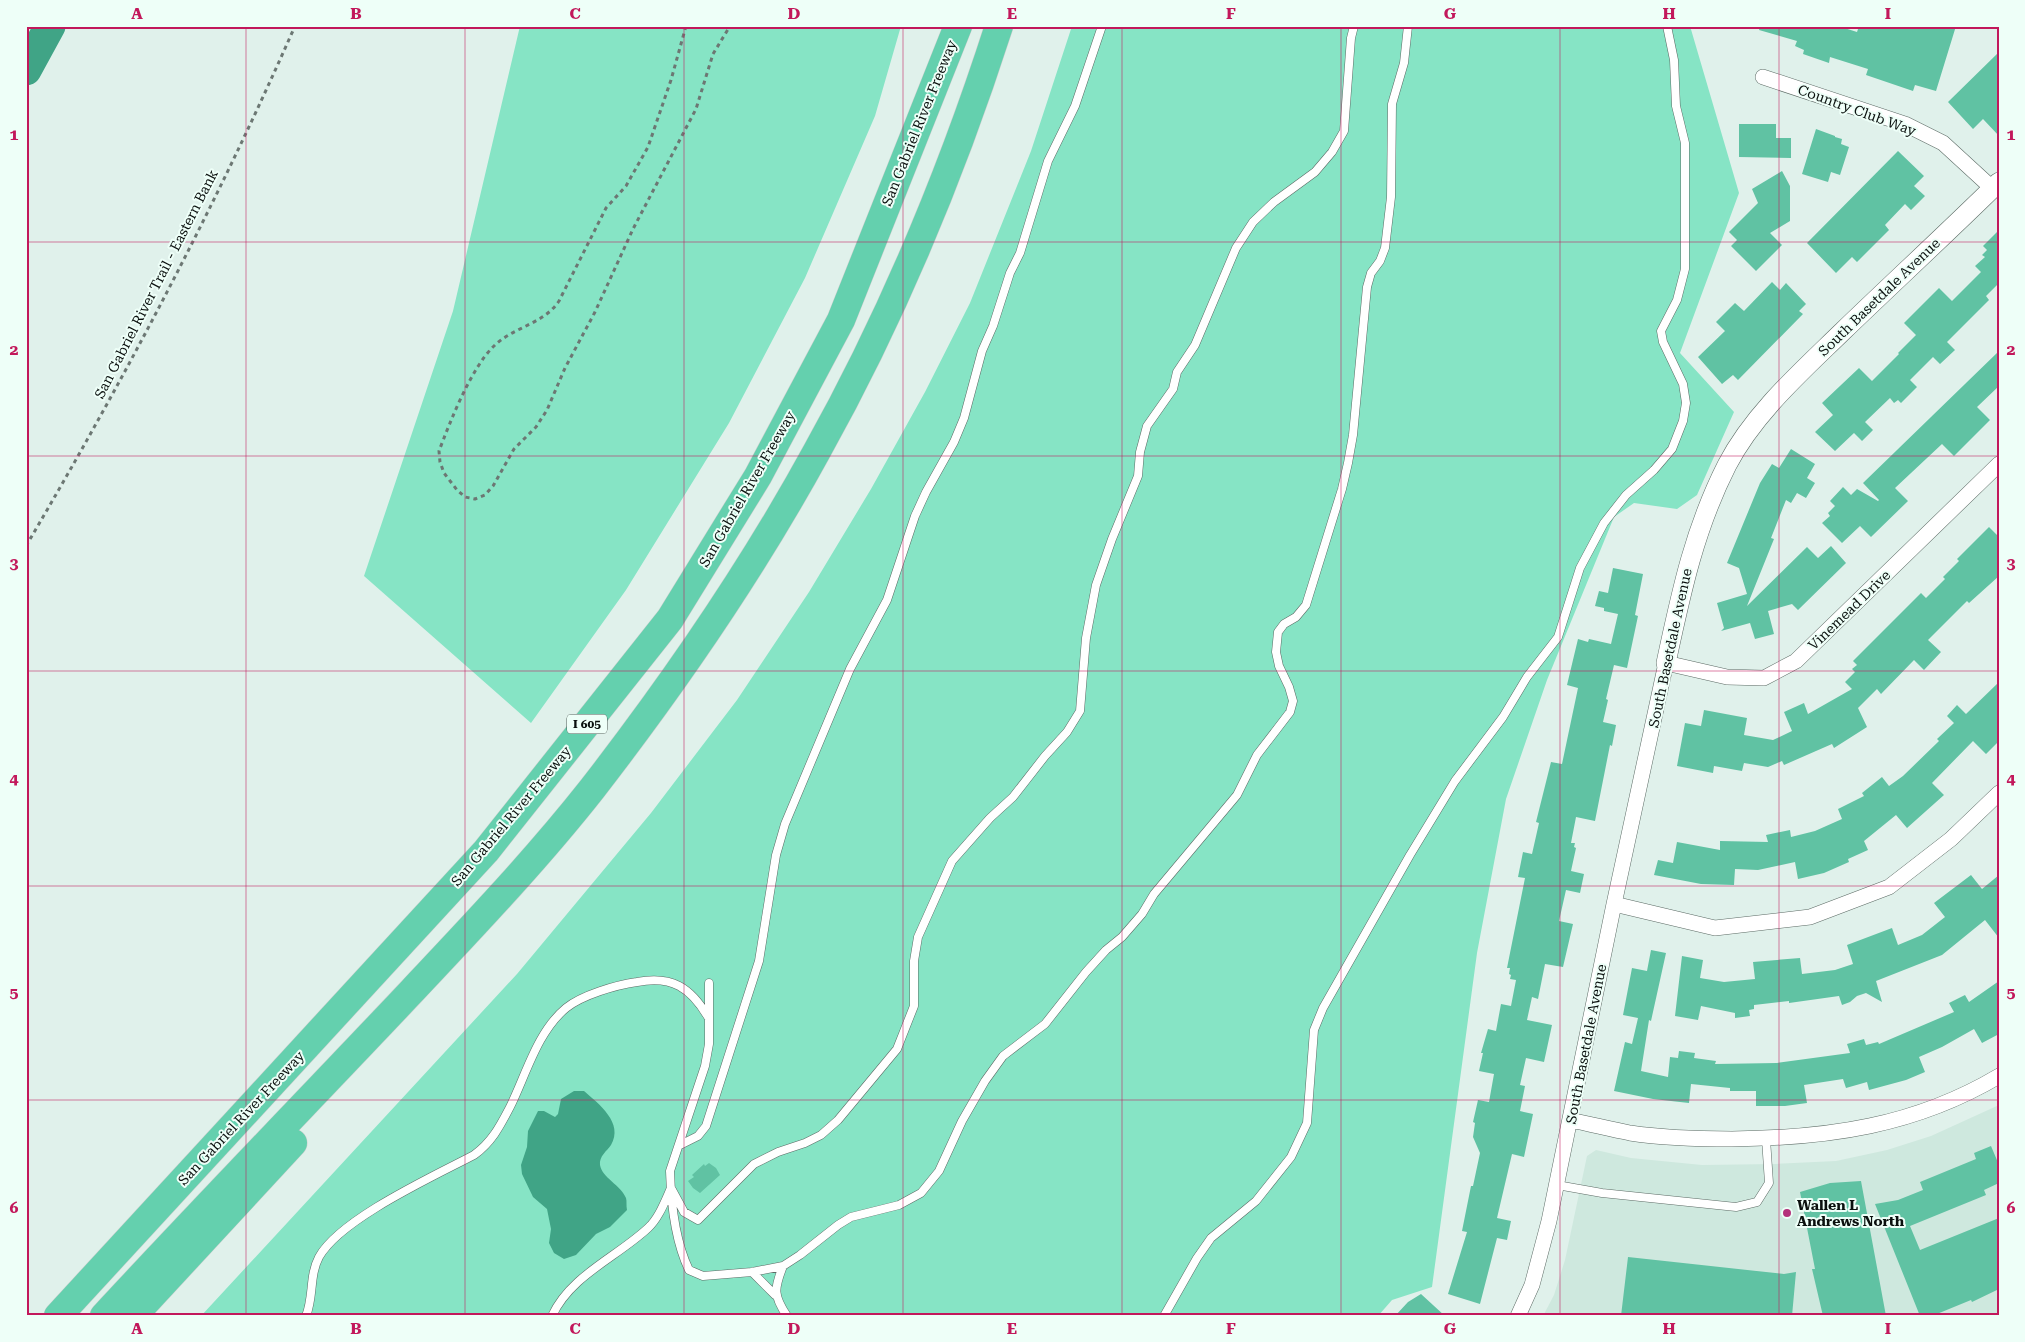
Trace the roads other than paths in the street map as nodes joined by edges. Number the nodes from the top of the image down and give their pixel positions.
1 (958, 26) edge
2 (980, 26) edge
3 (999, 26) edge
4 (1017, 26) edge
5 (1102, 26) edge
6 (1354, 26) edge
7 (1408, 26) edge
8 (1666, 26) edge
9 (1763, 77) dead end
10 (1996, 185) edge
11 (1999, 464) edge
12 (1666, 663) junction
13 (1999, 792) edge
14 (1614, 904) junction
15 (709, 983) dead end
16 (708, 1017) junction
17 (1999, 1076) edge
18 (1570, 1120) junction
19 (1766, 1139) junction
20 (680, 1145) junction
21 (1557, 1185) junction
22 (671, 1188) junction
23 (783, 1266) junction
24 (752, 1272) junction
25 (775, 1295) junction
26 (58, 1316) edge
27 (87, 1316) edge
28 (104, 1316) edge
29 (133, 1316) edge
30 (306, 1316) edge
31 (552, 1316) edge
32 (787, 1316) edge
33 (1164, 1316) edge
34 (1518, 1316) edge

1 - 26 highway, San Gabriel River Freeway / I 605
2 - 27 highway
3 - 28 highway
4 - 29 highway
5 - 20 lane
6 - 22 lane
7 - 23 lane
8 - 33 lane
9 - 10 street, Country Club Way
10 - 12 street, South Basetdale Avenue
11 - 12 street, Vinemead Drive
12 - 14 street, South Basetdale Avenue
13 - 14 street
14 - 18 street, South Basetdale Avenue
15 - 16 lane
16 - 20 lane
16 - 30 lane
17 - 19 street
18 - 19 street
18 - 21 street, South Basetdale Avenue
19 - 21 lane
20 - 22 lane
21 - 34 street, South Basetdale Avenue
22 - 24 lane
22 - 31 lane
23 - 24 lane
23 - 25 lane
24 - 25 lane
25 - 32 lane

